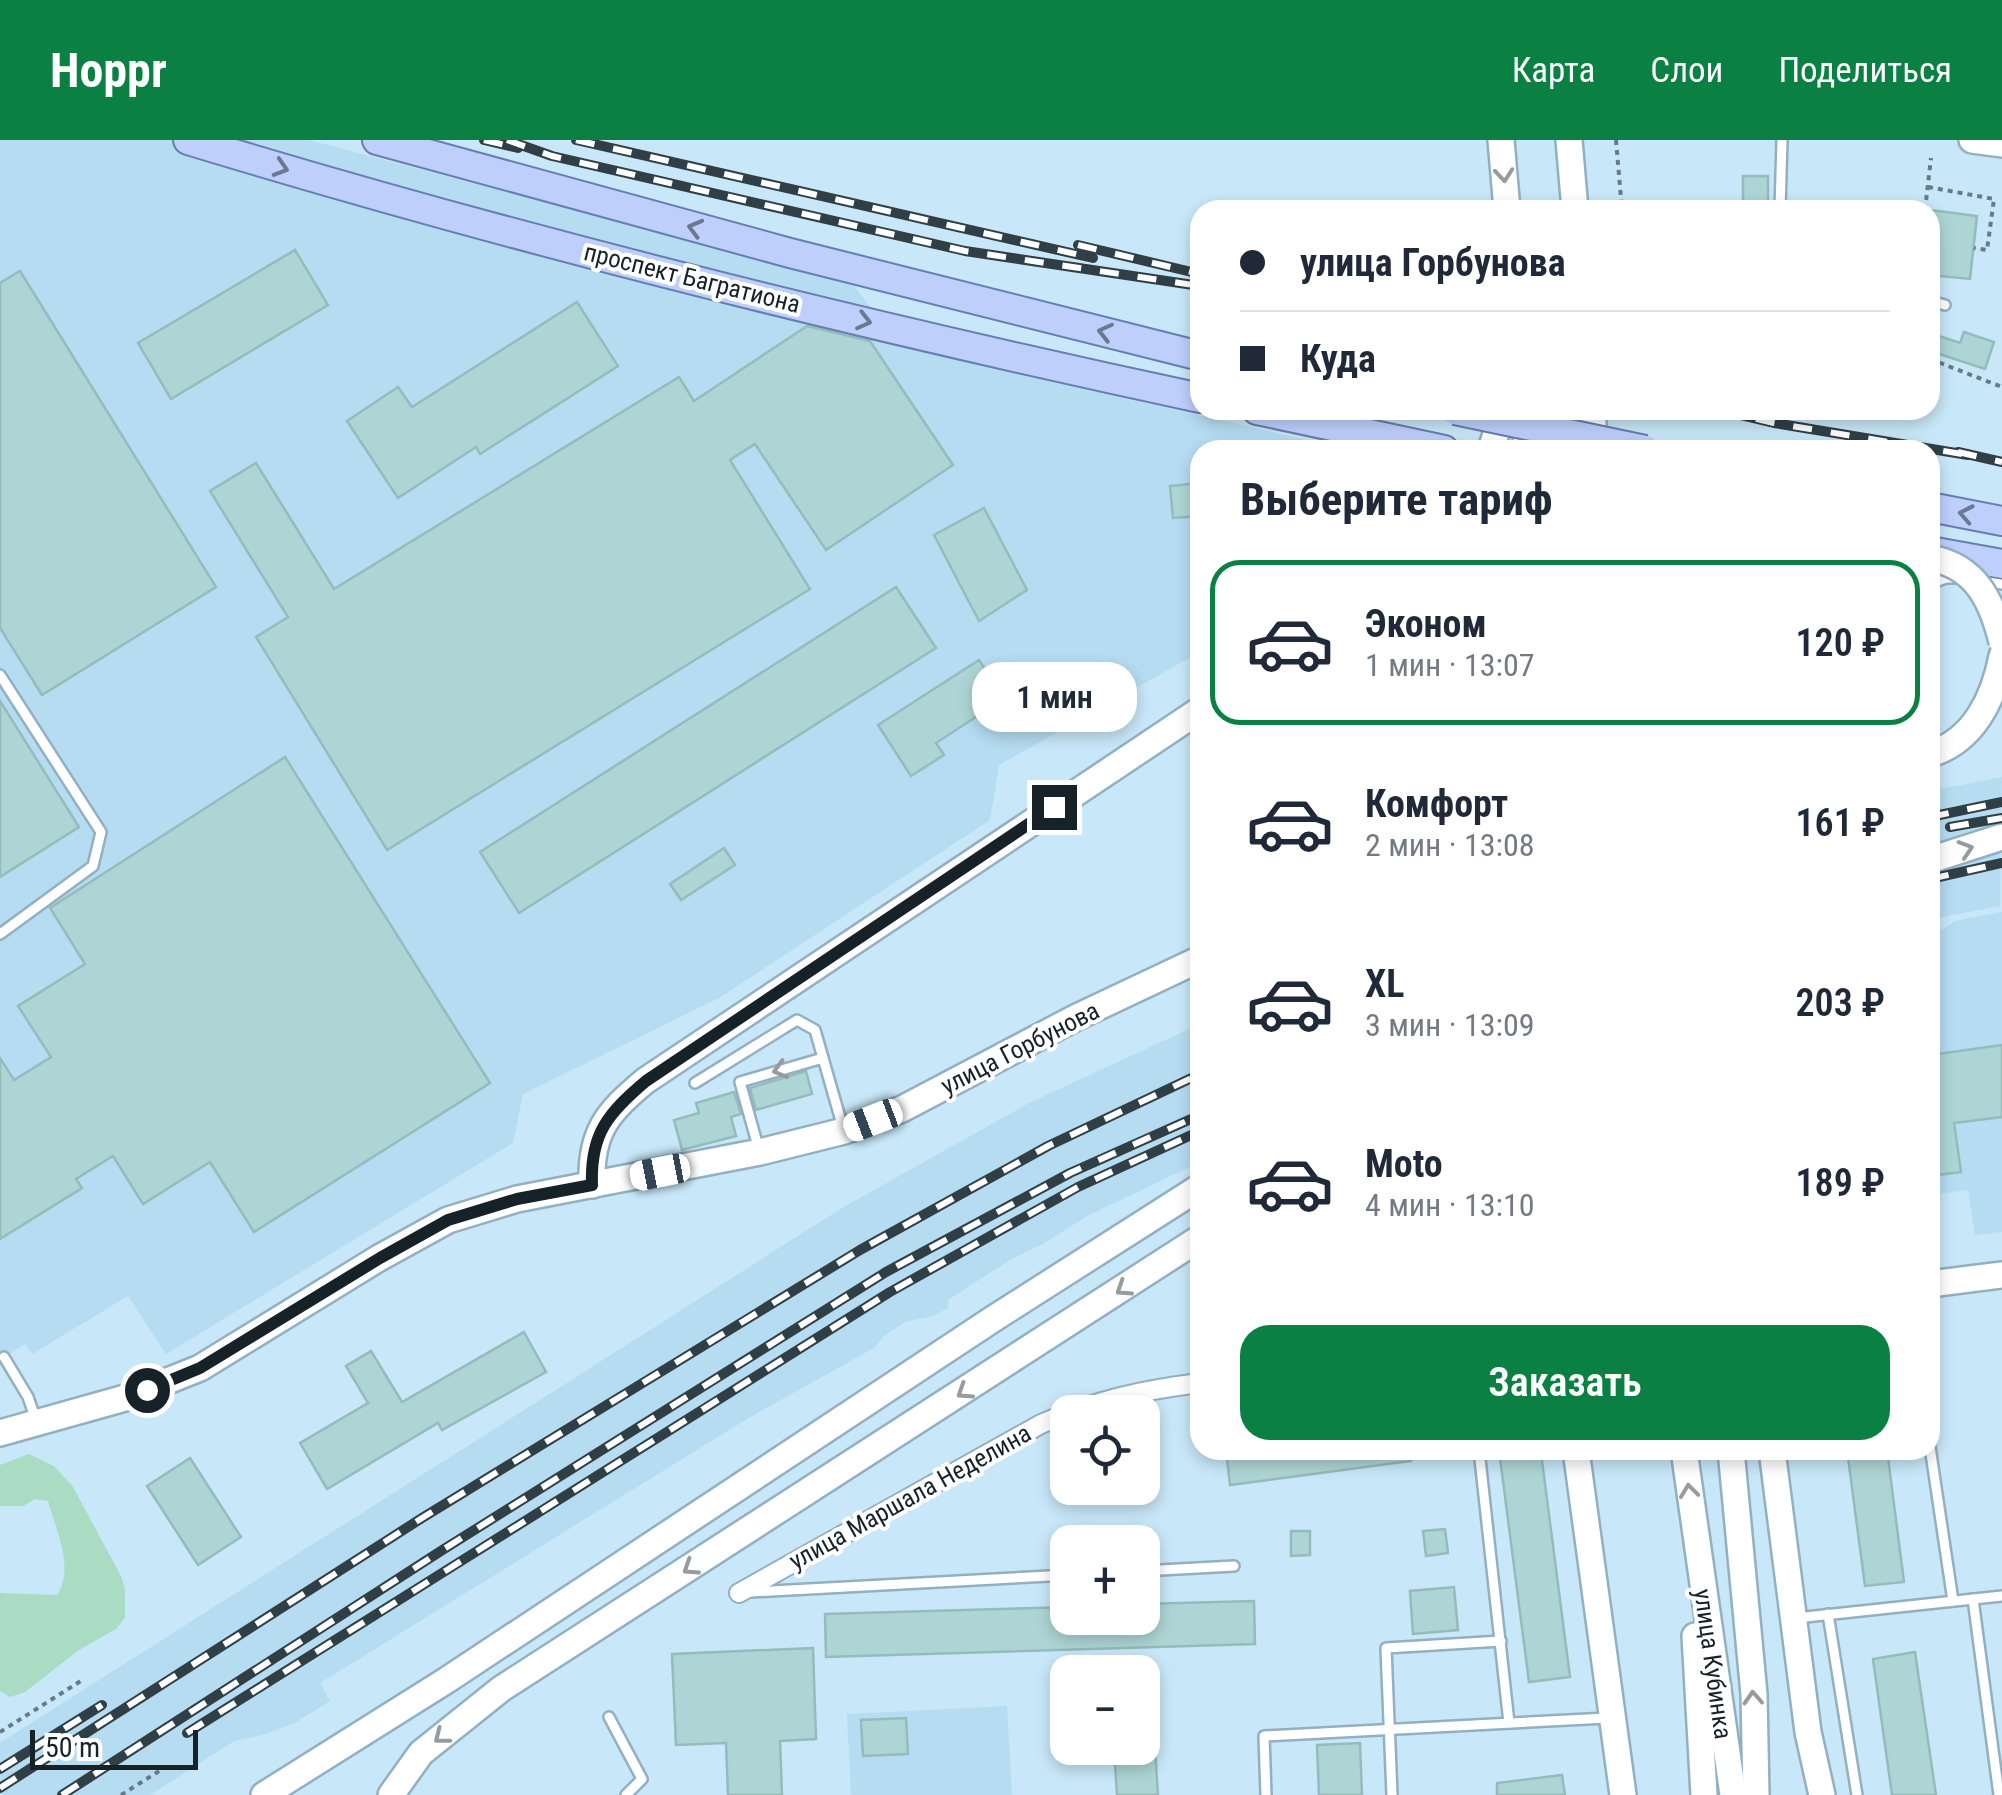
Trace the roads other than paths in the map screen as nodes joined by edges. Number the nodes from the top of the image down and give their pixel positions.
1 (188, 140) edge
2 (378, 140) edge
3 (1501, 140) edge
4 (1569, 140) edge
5 (1782, 140) edge
6 (1972, 140) edge
7 (2002, 144) edge
8 (1506, 200) edge
9 (1574, 200) edge
10 (1780, 200) edge
11 (1940, 305) edge
12 (1944, 306) dead end
13 (1190, 353) edge
14 (1190, 396) edge
15 (1303, 420) edge
16 (1502, 420) edge
17 (1397, 440) edge
18 (1597, 440) edge
19 (1940, 509) edge
20 (2002, 521) edge
21 (1940, 555) edge
22 (1940, 559) edge
23 (2002, 564) edge
24 (1940, 581) edge
25 (2002, 584) edge
26 (2002, 642) edge
27 (2002, 656) edge
28 (0, 675) edge
29 (1190, 717) edge
30 (1940, 751) edge
31 (2002, 837) edge
32 (1940, 857) edge
33 (0, 934) edge
34 (1190, 964) edge
35 (823, 1058) junction
36 (696, 1083) dead end
37 (844, 1131) junction
38 (760, 1152) junction
39 (592, 1185) junction
40 (1190, 1193) edge
41 (1190, 1245) edge
42 (2002, 1275) edge
43 (1940, 1283) edge
44 (4, 1357) dead end
45 (1190, 1384) edge
46 (36, 1420) junction
47 (0, 1432) edge
48 (1480, 1460) edge
49 (1577, 1460) edge
50 (1685, 1460) edge
51 (1732, 1460) edge
52 (1773, 1460) edge
53 (1932, 1460) edge
54 (1234, 1566) dead end
55 (1160, 1570) edge
56 (1700, 1576) junction
57 (1050, 1577) edge
58 (739, 1593) joint
59 (2002, 1596) edge
60 (1973, 1599) junction
61 (1953, 1600) junction
62 (1828, 1614) junction
63 (1792, 1619) junction
64 (1501, 1641) junction
65 (609, 1717) dead end
66 (1610, 1718) junction
67 (1509, 1722) junction
68 (1390, 1729) junction
69 (305, 1769) junction
70 (264, 1795) edge
71 (282, 1795) edge
72 (391, 1795) edge
73 (626, 1795) edge
74 (1266, 1795) edge
75 (1392, 1795) edge
76 (1624, 1795) edge
77 (1704, 1795) edge
78 (1733, 1795) edge
79 (1756, 1795) edge
80 (1822, 1795) edge
81 (1857, 1795) edge
82 (1999, 1795) edge

1 -> 14 main road, проспект Багратиона
13 -> 2 main road, проспект Багратиона
3 -> 8 street
4 - 9 street
5 - 10 lane
6 - 7 street
11 - 12 lane
15 - 17 main road
16 - 18 main road, bridge
20 -> 19 main road
21 - 23 main road
22 - 26 street, bridge
24 - 25 lane
27 - 30 street
28 - 33 lane
29 - 39 street
32 -> 31 street
34 - 37 street, улица Горбунова
35 - 36 lane
35 - 37 lane
35 -> 38 lane
37 - 38 street, улица Горбунова
38 - 39 street, улица Горбунова
39 - 46 street, улица Горбунова
40 - 69 street
41 -> 72 street
42 - 43 street
44 - 46 lane
45 - 58 street, улица Маршала Неделина
46 - 47 street, улица Горбунова
48 - 64 lane
49 - 66 street
56 -> 50 street, улица Кубинка
79 -> 51 street
52 - 63 street
53 - 61 lane
54 - 55 lane
56 - 77 street
56 - 78 street, улица Кубинка
57 - 58 lane
59 - 60 lane
60 - 61 lane
60 - 82 lane
61 - 62 lane
62 - 63 lane
62 - 81 lane
63 - 80 street
64 - 67 lane
64 - 68 lane
65 - 73 lane
66 - 67 lane
66 - 76 street
67 - 68 lane
68 - 74 lane
68 - 75 lane
69 - 70 street
69 - 71 street

